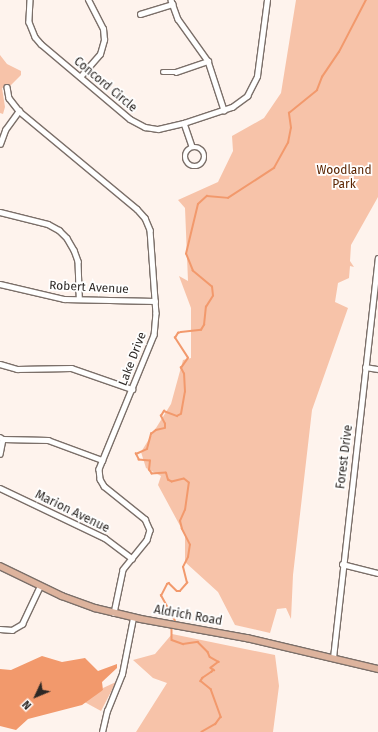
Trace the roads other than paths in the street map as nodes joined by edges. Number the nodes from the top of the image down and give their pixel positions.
1 (30, 0) edge
2 (88, 0) edge
3 (267, 0) edge
4 (172, 2) edge
5 (140, 14) dead end
6 (208, 62) junction
7 (163, 72) dead end
8 (80, 77) junction
9 (7, 87) dead end
10 (224, 110) junction
11 (19, 111) junction
12 (184, 124) junction
13 (0, 144) edge
14 (192, 146) junction
15 (0, 212) edge
16 (378, 259) edge
17 (377, 272) edge
18 (0, 284) edge
19 (79, 299) junction
20 (155, 301) junction
21 (0, 364) edge
22 (365, 368) junction
23 (378, 369) edge
24 (132, 389) junction
25 (1, 438) edge
26 (0, 454) edge
27 (102, 460) junction
28 (0, 488) edge
29 (132, 558) junction
30 (342, 564) junction
31 (0, 566) edge
32 (378, 573) edge
33 (40, 586) junction
34 (114, 613) junction
35 (133, 618) junction
36 (0, 629) edge
37 (333, 658) junction
38 (378, 669) edge
39 (102, 732) edge

1 - 8 street, Concord Circle
2 - 8 street
3 - 10 street, Concord Circle
4 - 5 street
4 - 6 street
6 - 7 street
6 - 10 street
8 - 12 street, Concord Circle
9 - 11 street, Lake Drive
10 - 12 street, Concord Circle
11 - 13 street
11 - 20 street, Lake Drive
12 - 14 street
14 - 14 street
15 - 19 street
16 - 17 street, Forest Drive
17 - 22 street, Forest Drive
18 - 19 street, Robert Avenue
19 - 20 street, Robert Avenue
20 - 24 street, Lake Drive
21 - 24 street
22 - 23 street
22 - 30 street, Forest Drive
24 - 27 street, Lake Drive
25 - 26 street
25 - 27 street
27 - 29 street, Lake Drive
28 - 29 street, Marion Avenue
29 - 34 street, Lake Drive
30 - 32 street
30 - 37 street, Forest Drive
31 - 33 main road, Aldrich Road
33 - 34 main road, Aldrich Road
33 - 36 street
34 - 35 main road, Aldrich Road
35 - 37 main road, Aldrich Road
35 - 39 street
37 - 38 main road, Aldrich Road

